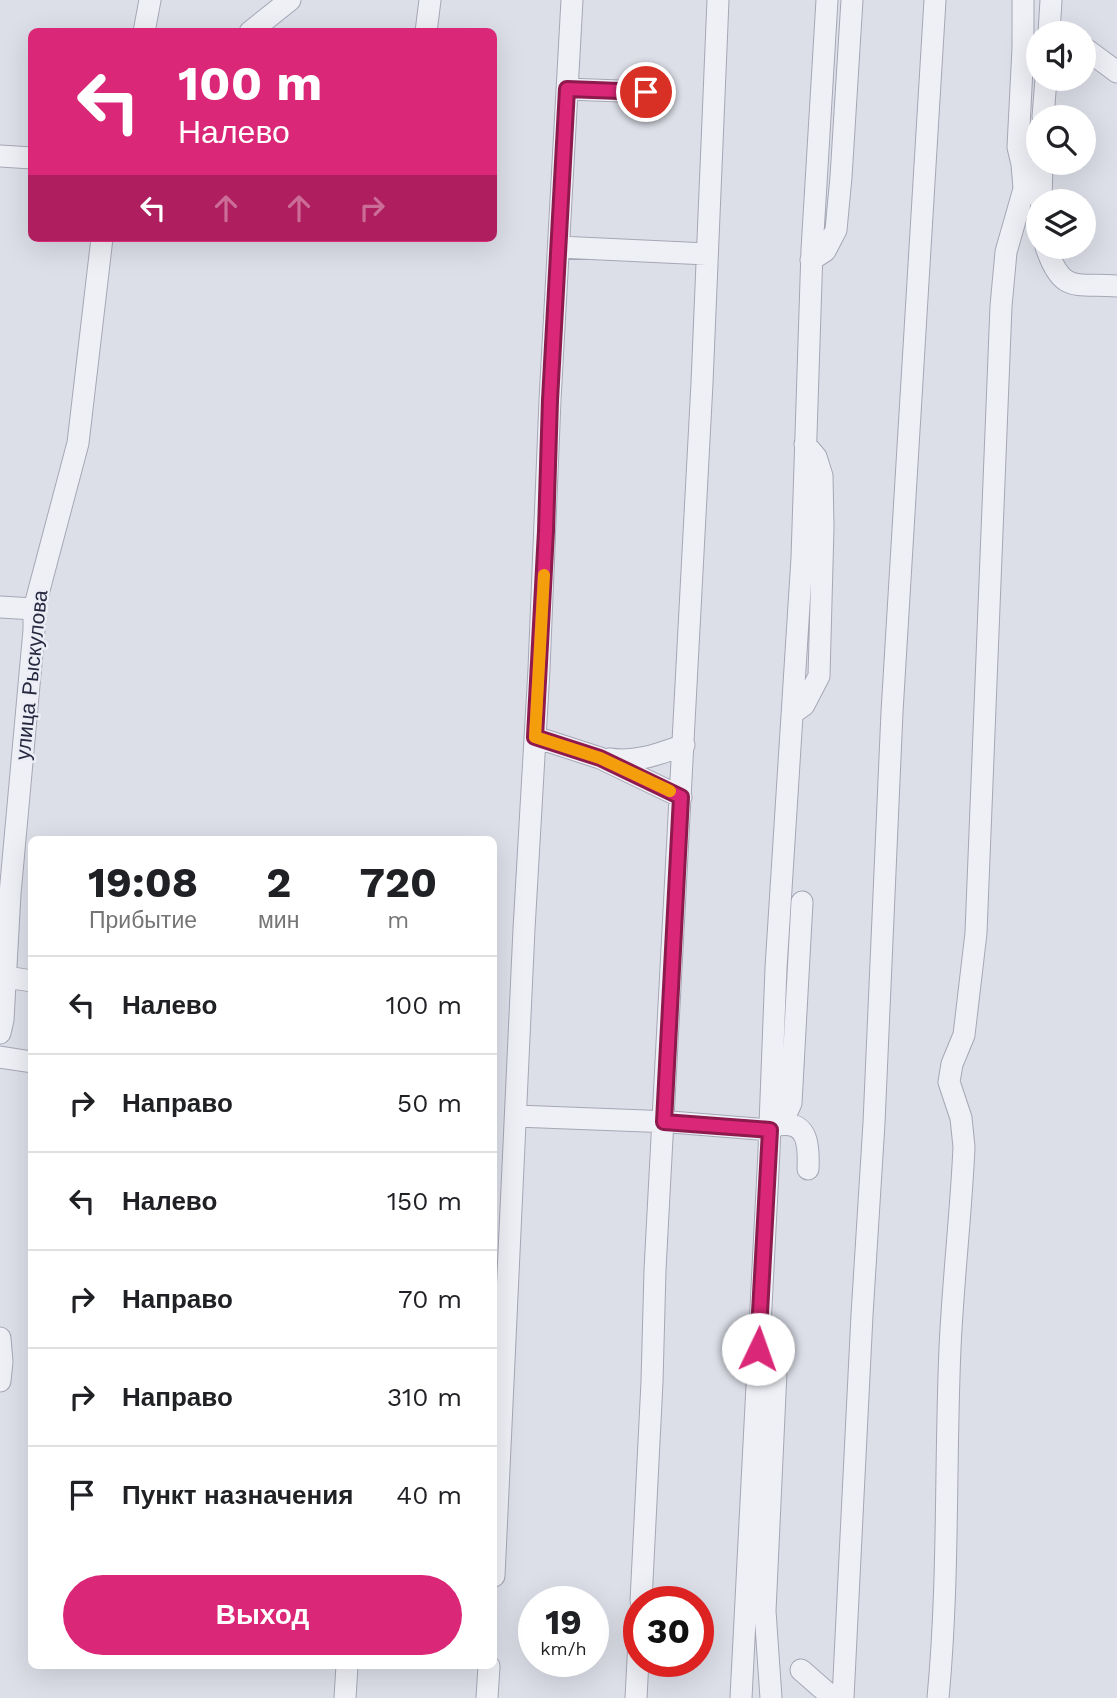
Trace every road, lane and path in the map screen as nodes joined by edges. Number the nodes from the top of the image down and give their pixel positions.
1 (150, 0) edge
2 (290, 0) edge
3 (430, 0) edge
4 (572, 0) edge
5 (718, 0) edge
6 (827, 0) edge
7 (852, 0) edge
8 (936, 0) edge
9 (1023, 0) edge
10 (145, 28) edge
11 (255, 28) edge
12 (426, 28) edge
13 (1096, 57) edge
14 (1117, 72) edge
15 (567, 89) junction
16 (653, 95) dead end
17 (0, 156) edge
18 (28, 158) edge
19 (102, 242) edge
20 (559, 247) junction
21 (707, 254) junction
22 (1050, 259) edge
23 (811, 260) junction
24 (1117, 286) edge
25 (0, 607) edge
26 (34, 609) junction
27 (535, 737) junction
28 (684, 745) junction
29 (600, 758) junction
30 (681, 797) junction
31 (802, 902) dead end
32 (6, 977) junction
33 (28, 980) edge
34 (0, 1033) edge
35 (0, 1058) edge
36 (27, 1062) edge
37 (516, 1116) junction
38 (664, 1122) junction
39 (774, 1127) junction
40 (808, 1170) dead end
41 (760, 1325) junction
42 (0, 1338) edge
43 (0, 1381) edge
44 (497, 1513) edge
45 (642, 1586) edge
46 (347, 1669) edge
47 (489, 1669) edge
48 (801, 1670) dead end
49 (637, 1677) edge
50 (345, 1698) edge
51 (487, 1698) edge
52 (636, 1698) edge
53 (741, 1698) edge
54 (771, 1698) edge
55 (833, 1698) edge
56 (843, 1698) edge
57 (938, 1698) edge

1 - 10 street
2 - 11 street
3 - 12 street
4 - 15 street
5 - 21 street
6 - 23 street
7 - 23 street
8 - 56 street
9 - 57 street
13 - 14 street
15 - 16 street
15 - 20 street
17 - 18 street
19 - 26 street, улица Рыскулова
20 - 21 street
20 - 27 street
21 - 28 street
22 - 24 street
23 - 39 street
25 - 26 street
26 - 32 street, улица Рыскулова
27 - 29 street
27 - 37 street
28 - 29 street
28 - 30 street
29 - 30 street
30 - 38 street
31 - 39 street
32 - 33 street
32 - 34 street, улица Рыскулова
35 - 36 street
37 - 38 street
37 - 44 street
38 - 39 street
38 - 45 street
39 - 40 street
39 - 41 street
41 - 53 street
41 - 54 street
42 - 43 street
46 - 50 street
47 - 51 street
48 - 55 street
49 - 52 street

